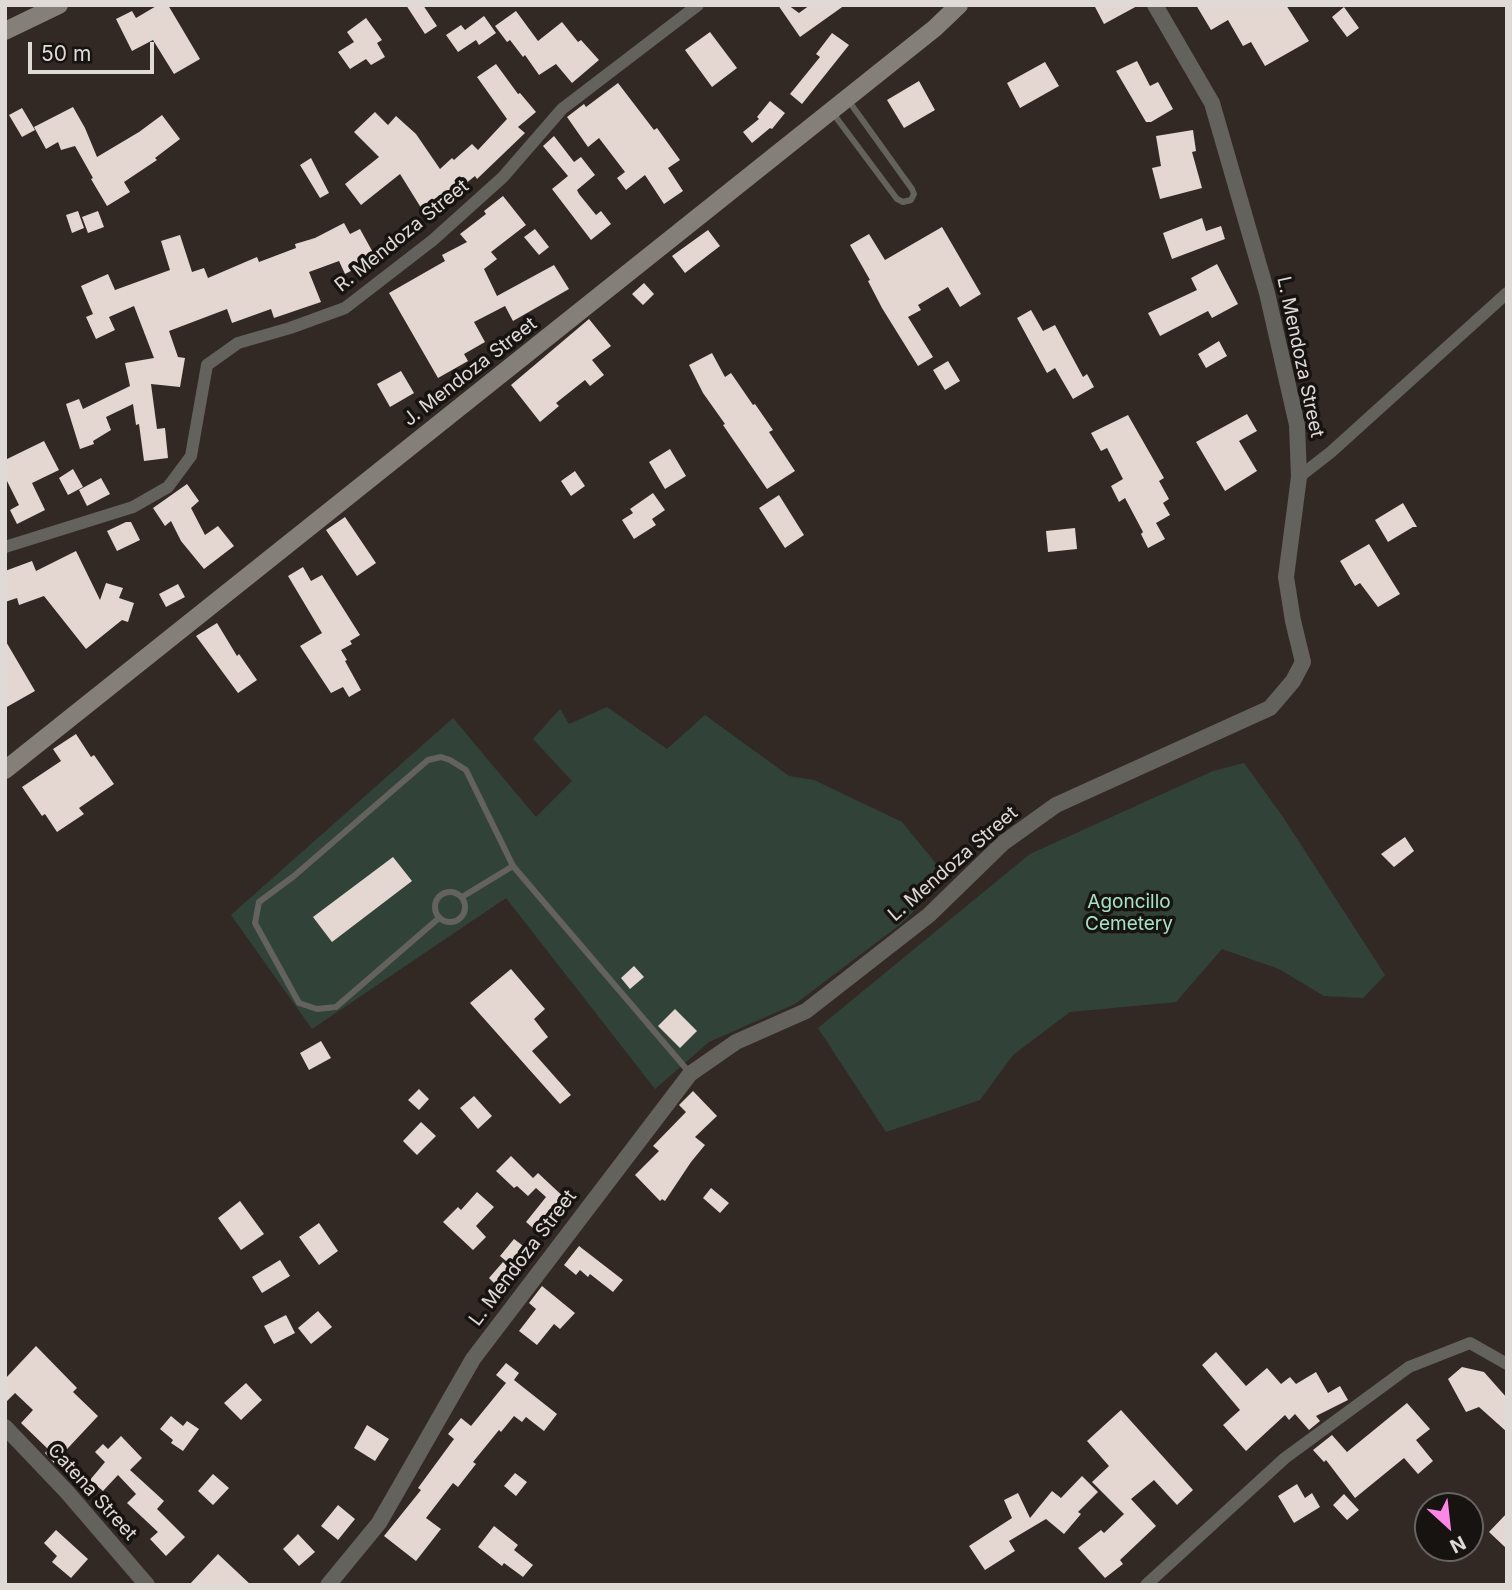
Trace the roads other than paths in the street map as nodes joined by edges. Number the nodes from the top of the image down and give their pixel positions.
1 (60, 5) edge
2 (698, 5) edge
3 (959, 5) edge
4 (1156, 5) edge
5 (5, 31) edge
6 (846, 99) junction
7 (831, 111) junction
8 (1507, 293) edge
9 (1299, 477) junction
10 (5, 547) edge
11 (5, 770) edge
12 (513, 866) junction
13 (462, 897) junction
14 (439, 918) junction
15 (690, 1074) junction
16 (1507, 1364) edge
17 (5, 1427) edge
18 (147, 1585) edge
19 (328, 1585) edge
20 (1146, 1585) edge

1 - 5 main road
2 - 10 street, R. Mendoza Street
3 - 6 main road, J. Mendoza Street
4 - 9 street, L. Mendoza Street
6 - 7 main road, J. Mendoza Street
6 - 7 lane
7 - 11 main road, J. Mendoza Street
8 - 9 street
9 - 15 street, L. Mendoza Street
12 - 13 lane
12 - 14 lane
12 - 15 lane
13 - 14 lane
13 - 14 lane
15 - 19 street, L. Mendoza Street
16 - 20 street
17 - 18 street, Catena Street

